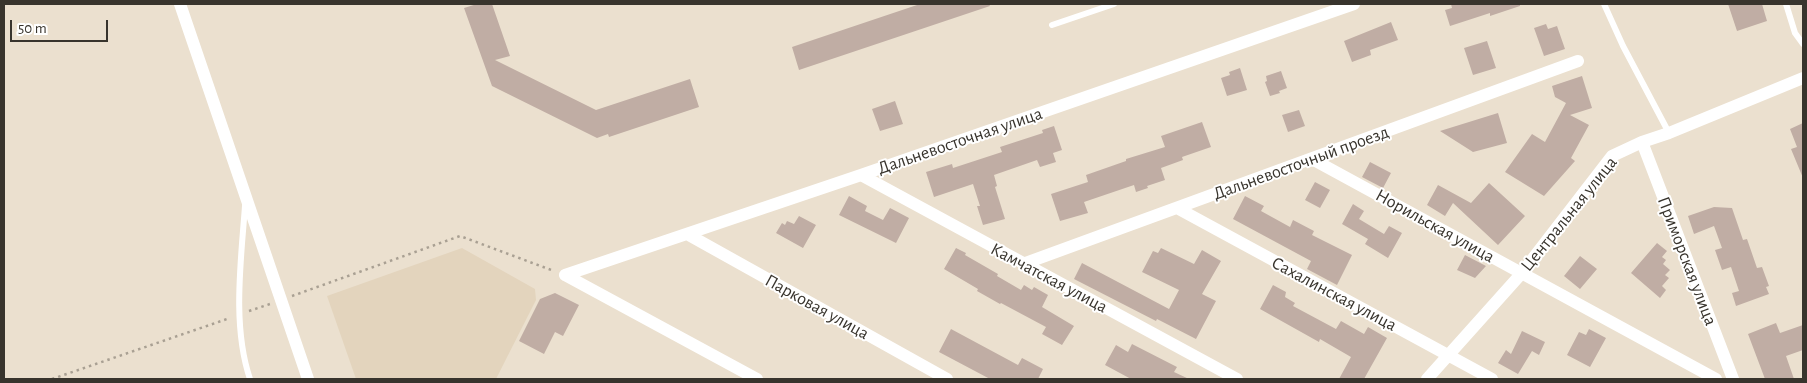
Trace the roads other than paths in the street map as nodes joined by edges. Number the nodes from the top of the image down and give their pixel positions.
1 (180, 4) edge
2 (1114, 4) edge
3 (1354, 4) edge
4 (1604, 4) edge
5 (1786, 4) edge
6 (1104, 5) edge
7 (1052, 25) dead end
8 (1803, 44) edge
9 (1578, 62) dead end
10 (1803, 78) edge
11 (1669, 133) junction
12 (1642, 142) junction
13 (1312, 159) junction
14 (861, 176) junction
15 (246, 197) junction
16 (1177, 208) junction
17 (688, 234) junction
18 (1023, 264) junction
19 (1521, 274) junction
20 (1448, 355) junction
21 (250, 379) edge
22 (308, 379) edge
23 (756, 379) edge
24 (947, 379) edge
25 (1237, 379) edge
26 (1427, 379) edge
27 (1492, 379) edge
28 (1716, 379) edge
29 (1733, 379) edge

1 - 15 street
2 - 6 lane
3 - 14 street, Дальневосточная улица
4 - 11 lane
5 - 8 lane
6 - 7 lane
9 - 13 street, Дальневосточный проезд
10 - 11 street, Центральная улица
11 - 12 street, Центральная улица
12 - 19 street, Центральная улица
12 - 29 street, Приморская улица
13 - 16 street, Дальневосточный проезд
13 - 19 street, Норильская улица
14 - 17 street, Дальневосточная улица
14 - 18 street, Камчатская улица
15 - 21 lane
15 - 22 street
16 - 18 street, Дальневосточный проезд
16 - 20 street, Сахалинская улица
17 - 23 street, Дальневосточная улица
17 - 24 street, Парковая улица
18 - 25 street, Камчатская улица
19 - 20 street, Центральная улица
19 - 28 street, Норильская улица
20 - 26 street, Центральная улица
20 - 27 street, Сахалинская улица

